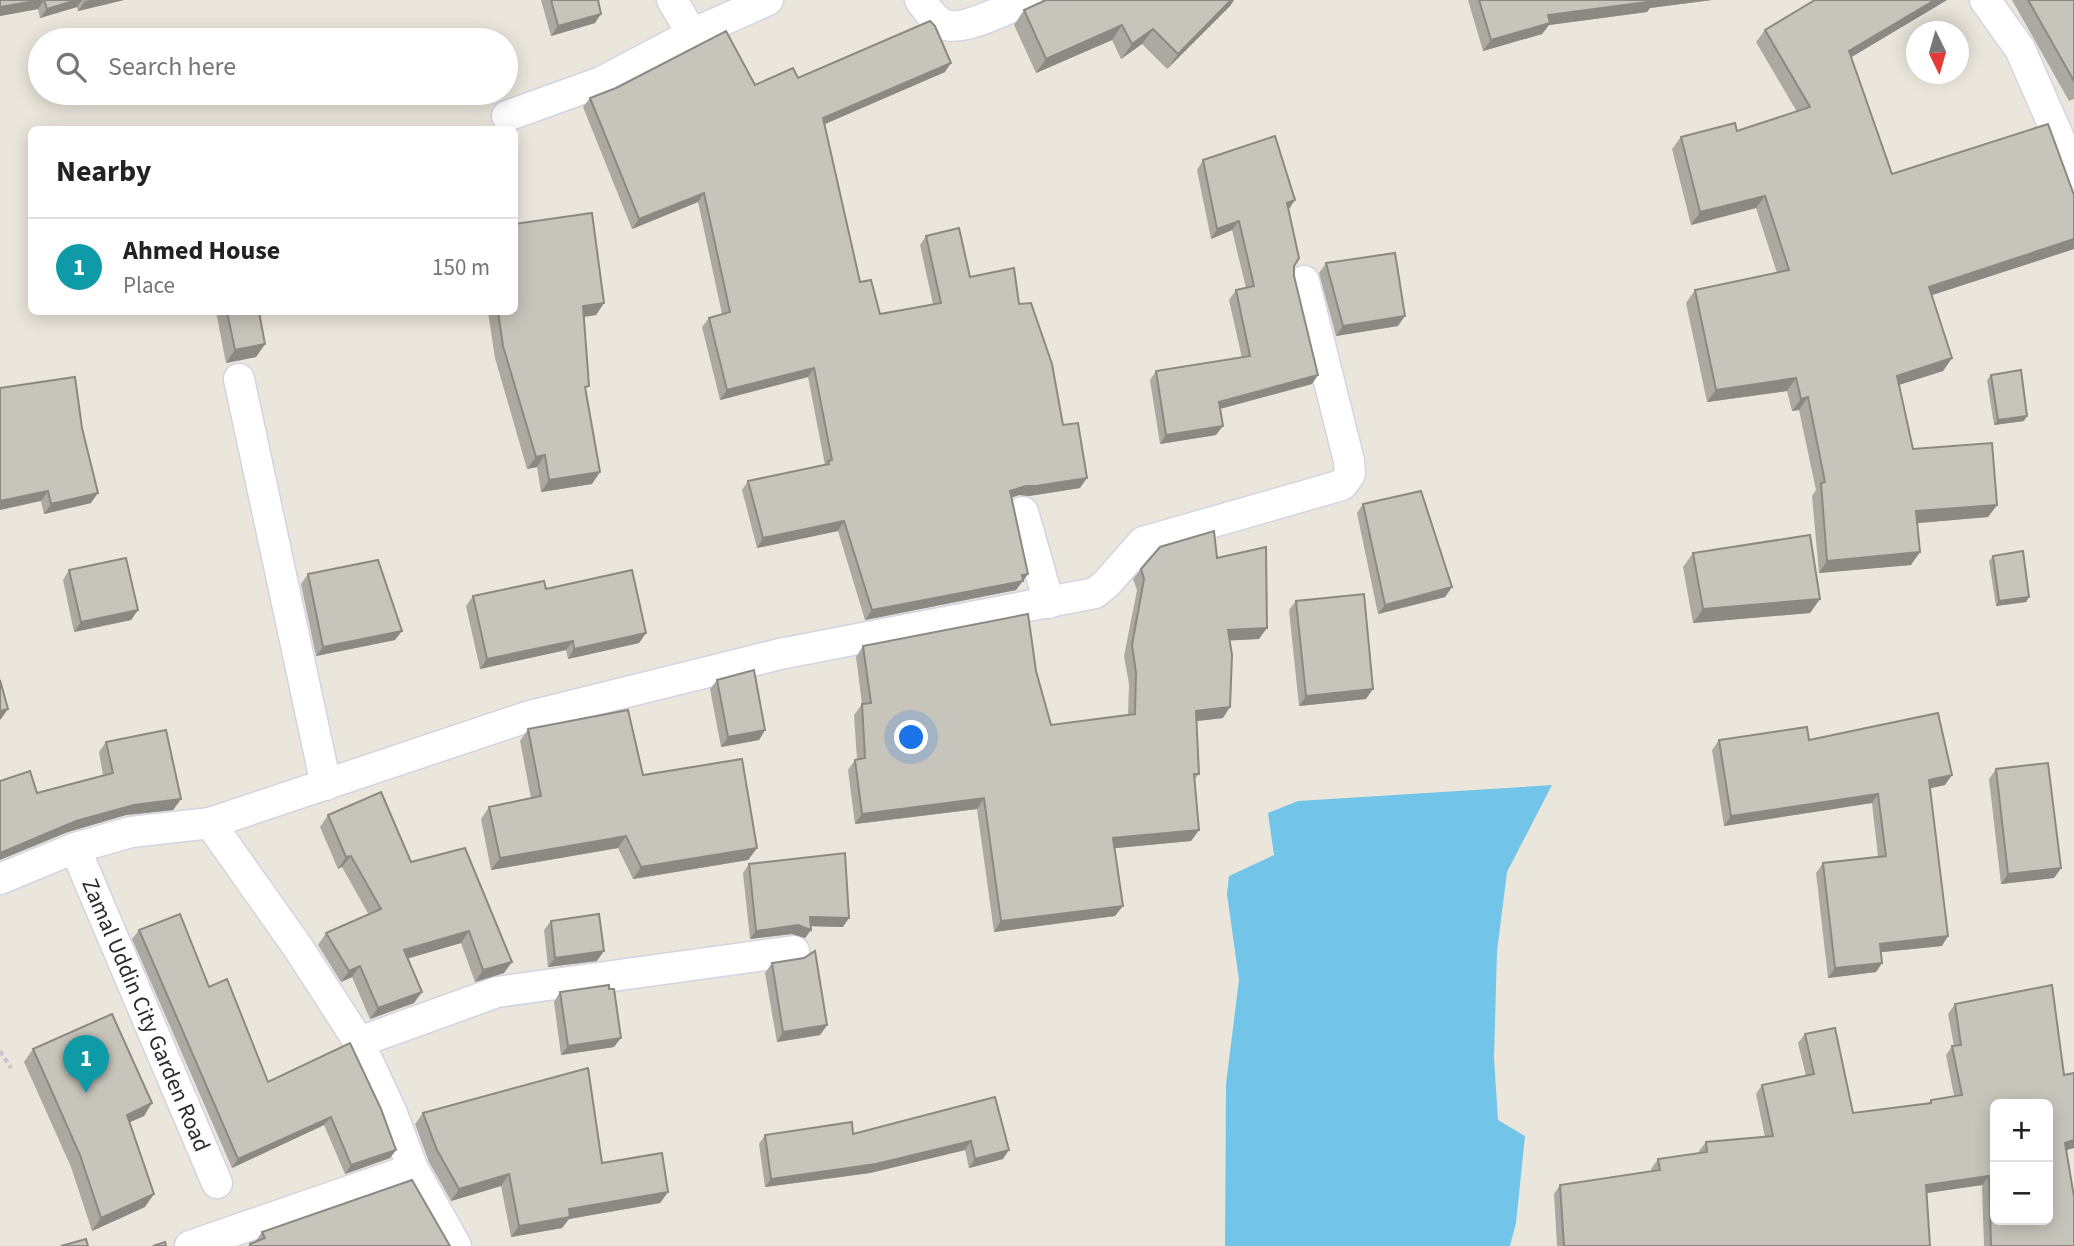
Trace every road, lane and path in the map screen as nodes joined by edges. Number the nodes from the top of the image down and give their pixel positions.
1 (672, 0) edge
2 (768, 0) edge
3 (920, 0) edge
4 (1027, 0) edge
5 (1985, 0) edge
6 (692, 34) junction
7 (508, 116) dead end
8 (2074, 185) edge
9 (1304, 281) dead end
10 (239, 379) dead end
11 (1023, 512) dead end
12 (1049, 603) junction
13 (326, 785) junction
14 (210, 823) junction
15 (75, 848) junction
16 (0, 879) edge
17 (794, 951) dead end
18 (359, 1042) junction
19 (0, 1051) edge
20 (11, 1068) dead end
21 (413, 1169) junction
22 (217, 1183) dead end
23 (190, 1246) edge
24 (456, 1246) edge

1 - 6 street
2 - 6 street
3 - 4 street
5 - 8 street
6 - 7 street
9 - 12 street
10 - 13 street
11 - 12 street
12 - 13 street
13 - 14 street
14 - 15 street
14 - 18 street
15 - 16 street
15 - 22 street, Zamal Uddin City Garden Road
17 - 18 street
18 - 21 street
19 - 20 path
21 - 23 street
21 - 24 street

